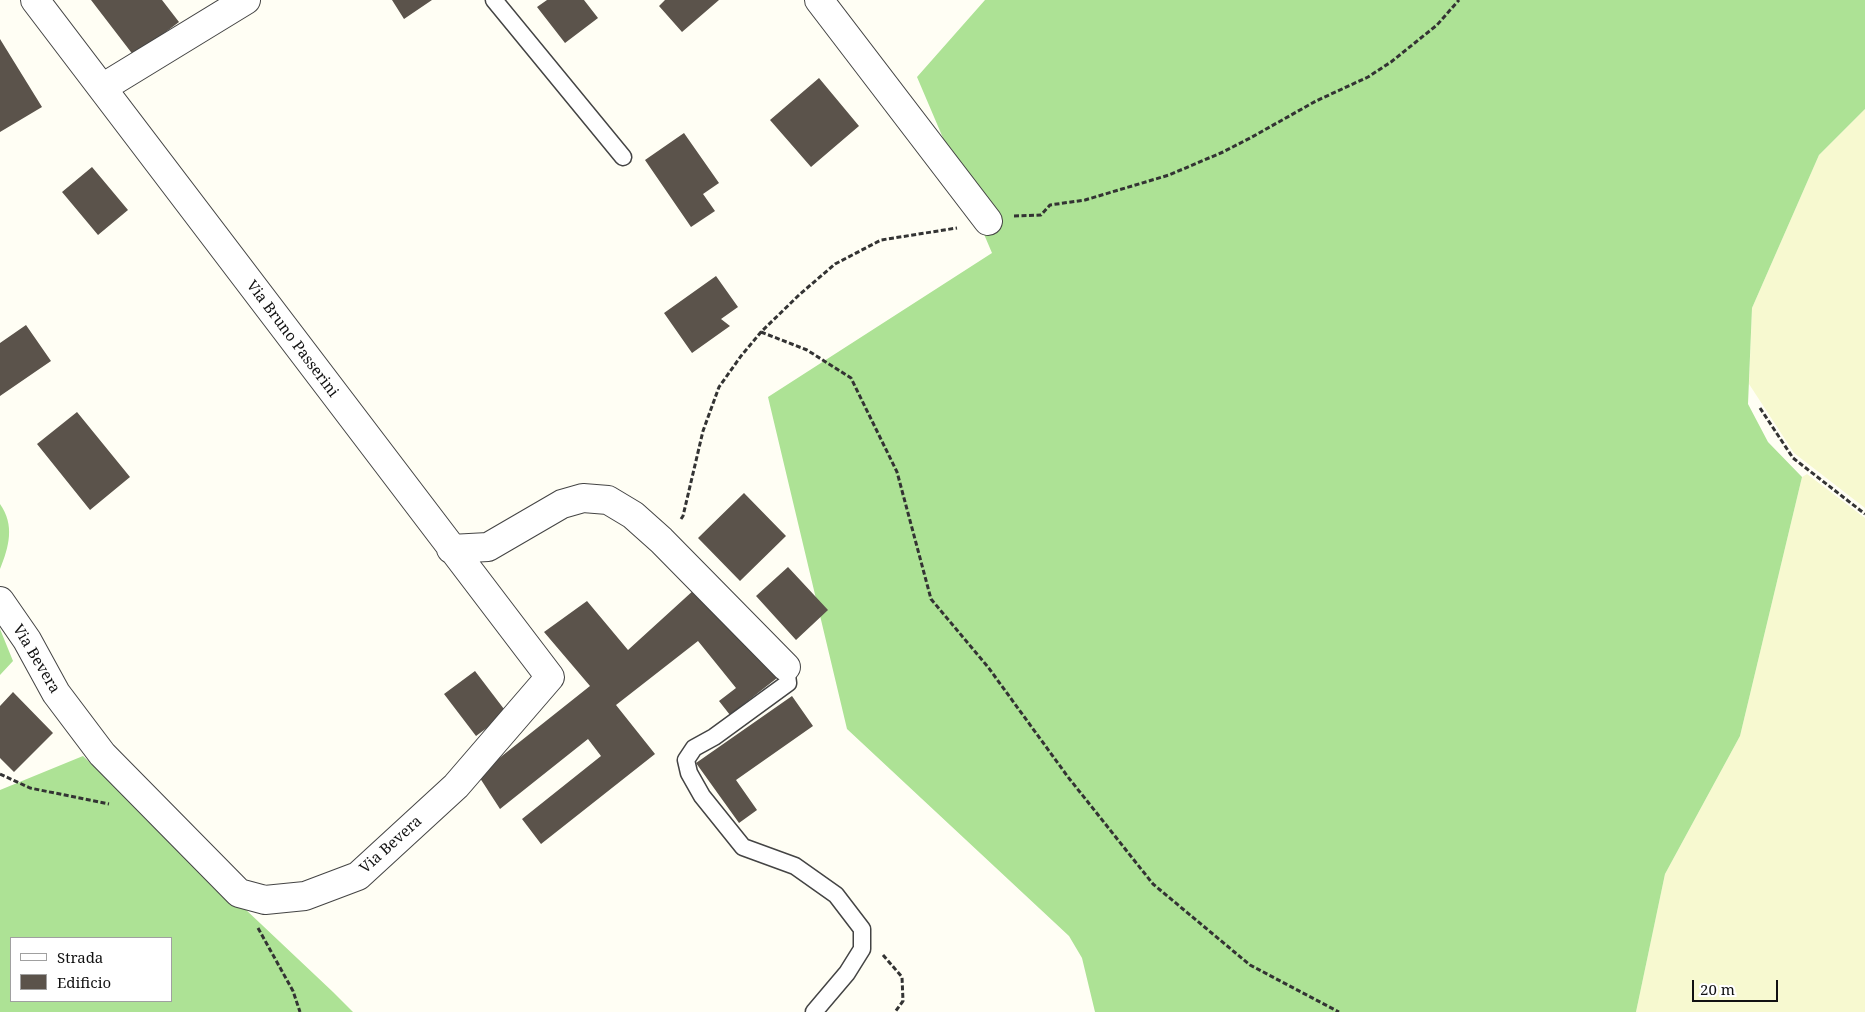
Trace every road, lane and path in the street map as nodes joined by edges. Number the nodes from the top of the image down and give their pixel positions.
1 (35, 0) edge
2 (246, 0) edge
3 (494, 0) edge
4 (819, 0) edge
5 (1459, 0) edge
6 (102, 88) junction
7 (623, 157) dead end
8 (988, 221) junction
9 (761, 332) junction
10 (1760, 408) dead end
11 (1865, 514) edge
12 (661, 540) junction
13 (451, 549) junction
14 (0, 601) edge
15 (786, 667) joint
16 (550, 677) joint
17 (0, 774) edge
18 (114, 805) dead end
19 (239, 893) junction
20 (862, 929) junction
21 (300, 1012) edge
22 (814, 1012) edge
23 (895, 1012) edge
24 (1338, 1012) edge

1 - 6 street, Via Bruno Passerini
2 - 6 street
3 - 7 lane
4 - 8 street
5 - 8 path
6 - 13 street, Via Bruno Passerini
8 - 9 path
9 - 12 path
9 - 24 path
10 - 11 path
12 - 13 street
12 - 15 street
13 - 16 street, Via Bruno Passerini
14 - 19 street, Via Bevera
15 - 20 lane
16 - 19 street, Via Bevera
17 - 18 path
19 - 21 path
20 - 22 lane
20 - 23 path

